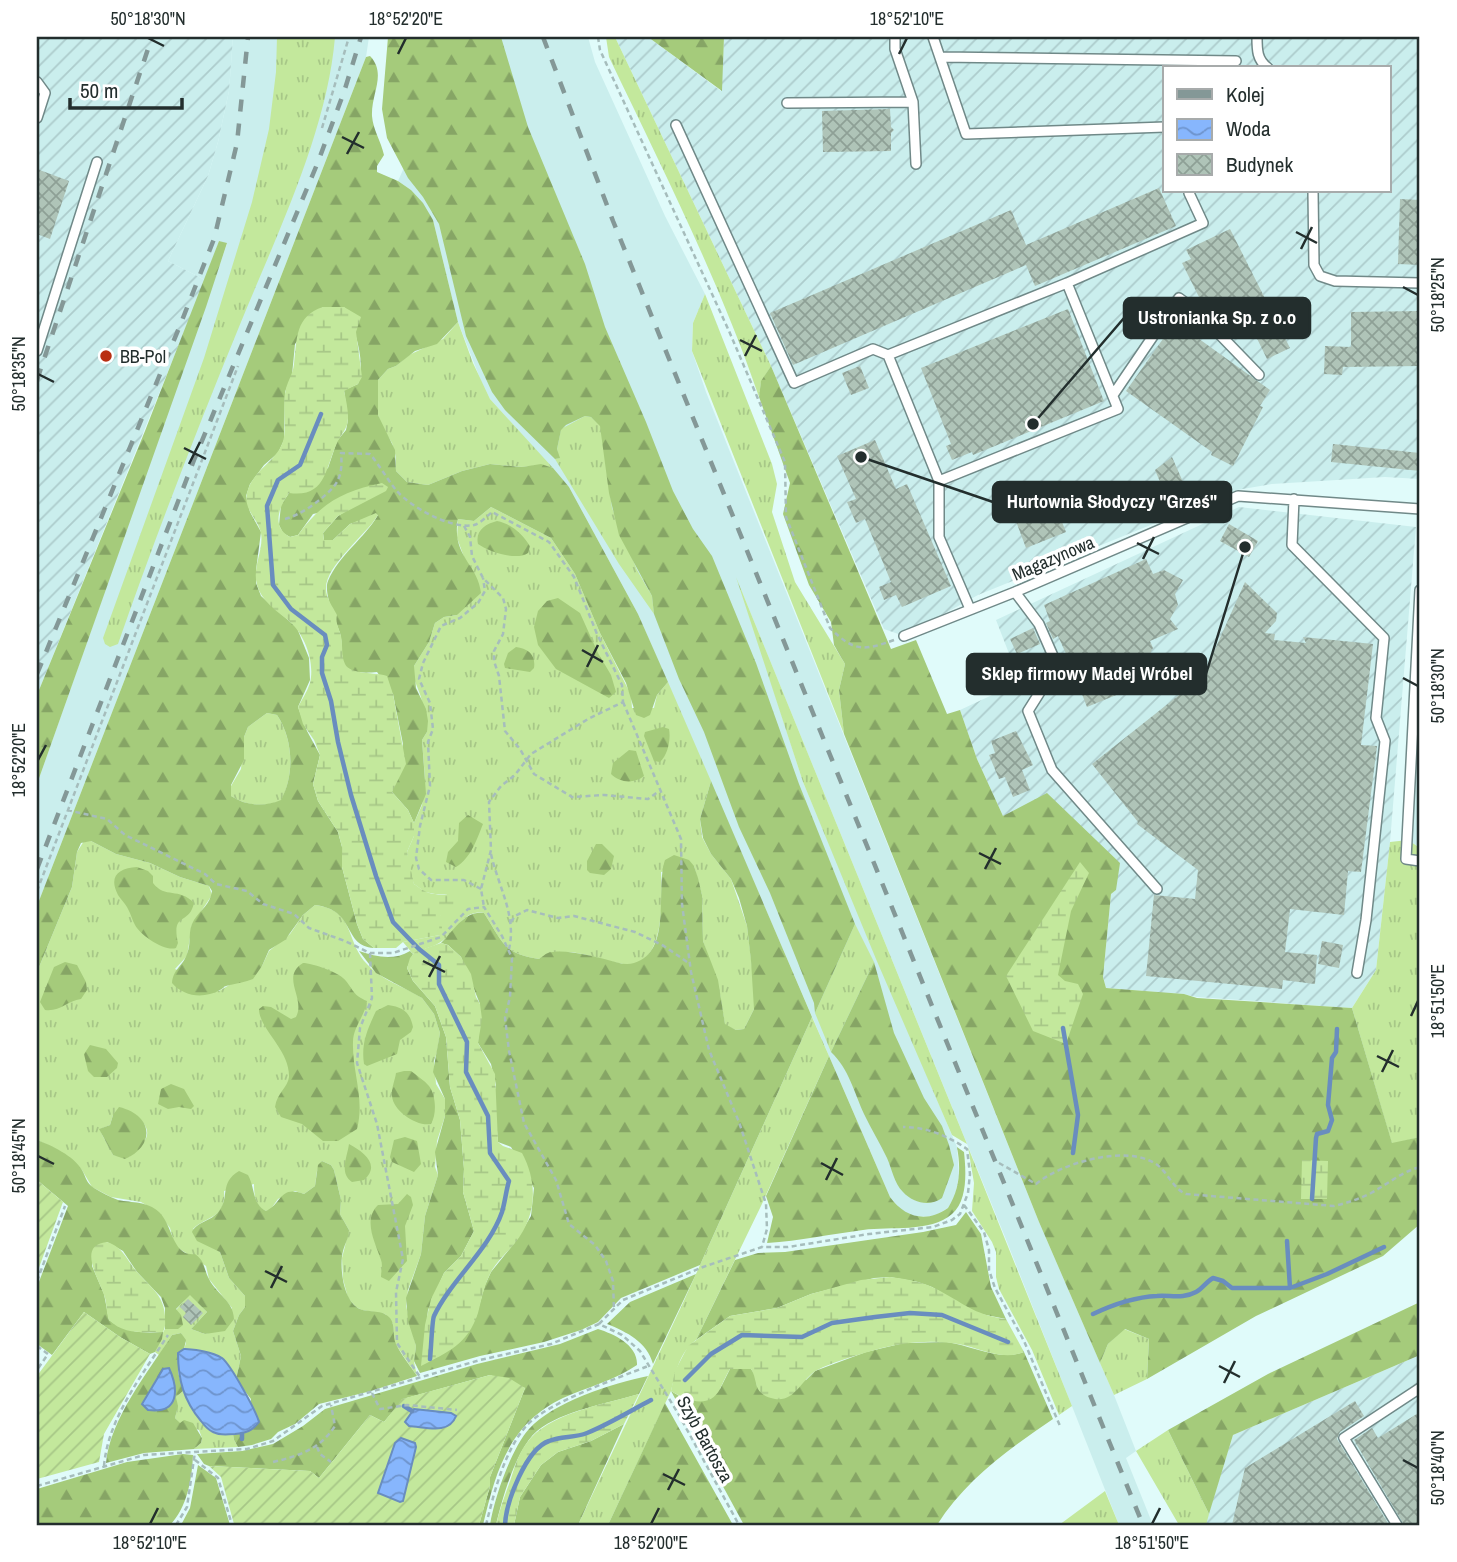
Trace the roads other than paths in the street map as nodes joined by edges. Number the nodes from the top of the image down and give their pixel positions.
1 (895, 37) edge
2 (933, 37) edge
3 (1257, 37) edge
4 (940, 57) junction
5 (1236, 61) dead end
6 (1264, 66) edge
7 (37, 82) edge
8 (913, 102) junction
9 (787, 103) dead end
10 (37, 118) edge
11 (676, 125) dead end
12 (1163, 127) edge
13 (97, 162) dead end
14 (916, 164) dead end
15 (1312, 192) edge
16 (1189, 193) dead end
17 (1068, 283) junction
18 (1420, 283) edge
19 (37, 351) edge
20 (888, 355) junction
21 (1259, 375) dead end
22 (1113, 395) junction
23 (939, 481) junction
24 (1294, 499) junction
25 (1420, 509) edge
26 (1420, 590) edge
27 (1015, 592) junction
28 (970, 610) junction
29 (904, 636) road end
30 (1415, 771) edge
31 (1420, 861) edge
32 (1157, 889) dead end
33 (1357, 973) dead end
34 (1420, 1388) edge
35 (1397, 1525) edge

1 - 8 lane
2 - 4 lane
3 - 6 lane
4 - 5 lane
4 - 12 lane
7 - 10 lane
8 - 9 lane
8 - 14 lane
11 - 20 lane
13 - 19 lane
15 - 18 lane
16 - 17 lane
17 - 20 lane
17 - 22 lane
20 - 23 lane
21 - 22 lane
22 - 23 lane
23 - 28 lane
24 - 25 lane, Magazynowa
24 - 27 lane, Magazynowa
24 - 33 lane
26 - 30 lane
27 - 28 lane, Magazynowa
27 - 32 lane
28 - 29 lane, Magazynowa
30 - 31 lane
34 - 35 lane

